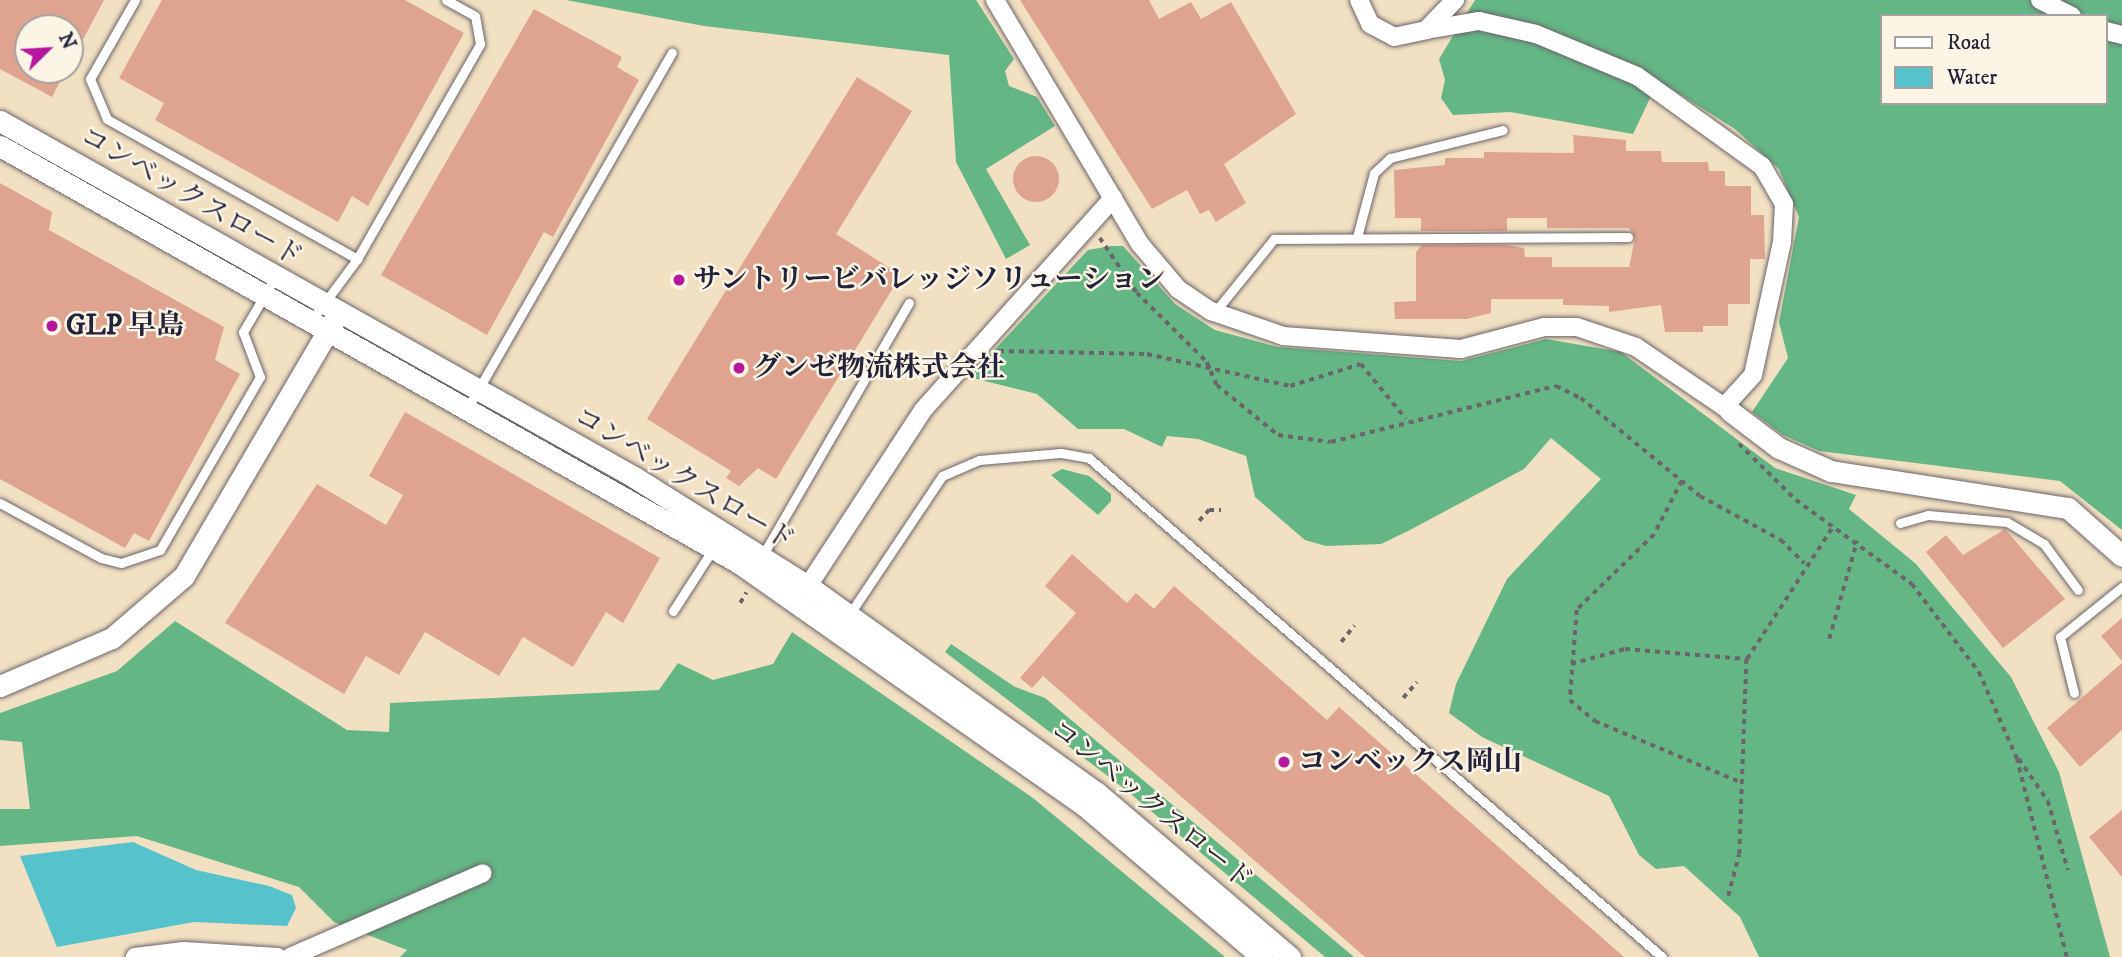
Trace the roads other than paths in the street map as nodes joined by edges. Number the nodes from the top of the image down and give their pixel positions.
1 (135, 0) edge
2 (446, 0) edge
3 (995, 0) edge
4 (1359, 0) edge
5 (1455, 0) edge
6 (2040, 0) edge
7 (2068, 14) edge
8 (1426, 30) junction
9 (672, 53) dead end
10 (0, 121) edge
11 (1503, 130) dead end
12 (0, 146) edge
13 (1113, 198) junction
14 (1357, 237) junction
15 (1628, 237) dead end
16 (356, 259) junction
17 (270, 286) junction
18 (909, 303) dead end
19 (1214, 313) junction
20 (325, 317) junction
21 (472, 399) junction
22 (1727, 409) junction
23 (1959, 487) junction
24 (0, 503) edge
25 (1959, 516) junction
26 (1900, 523) dead end
27 (718, 541) junction
28 (2122, 556) edge
29 (753, 573) junction
30 (808, 586) junction
31 (2122, 587) edge
32 (2078, 590) dead end
33 (673, 611) dead end
34 (849, 615) junction
35 (0, 686) edge
36 (2074, 694) dead end
37 (482, 873) dead end
38 (135, 957) edge
39 (278, 957) edge
40 (290, 957) edge
41 (1262, 957) edge
42 (1290, 957) edge
43 (1662, 957) edge

1 - 16 lane
2 - 16 lane
3 - 13 street
4 - 8 street
5 - 8 street
6 - 7 street
8 - 22 street
9 - 21 lane
10 - 17 street, コンベックスロード
11 - 14 lane
12 - 17 street, コンベックスロード
13 - 19 street
13 - 30 street
14 - 15 lane
14 - 19 lane
16 - 20 lane
17 - 20 street, コンベックスロード
17 - 24 lane
18 - 29 lane
19 - 22 street
20 - 21 street, コンベックスロード
20 - 35 street
21 - 27 street, コンベックスロード
22 - 23 street
23 - 25 lane
23 - 28 street
25 - 26 lane
25 - 32 lane
27 - 29 street, コンベックスロード
27 - 33 lane
29 - 30 street, コンベックスロード
29 - 41 street, コンベックスロード
30 - 34 street, コンベックスロード
31 - 36 lane
34 - 42 street, コンベックスロード
34 - 43 lane
37 - 40 street
38 - 39 street

